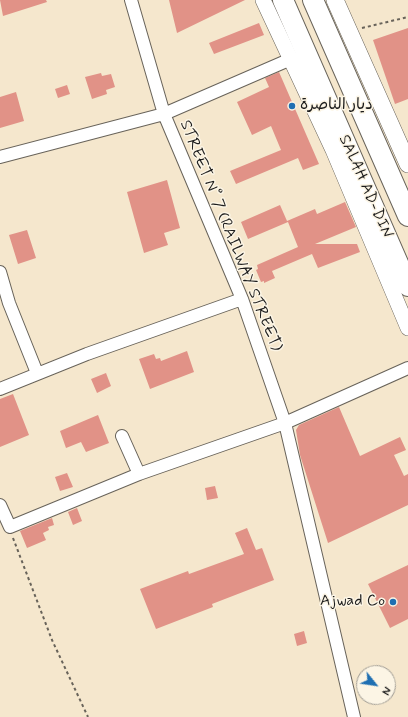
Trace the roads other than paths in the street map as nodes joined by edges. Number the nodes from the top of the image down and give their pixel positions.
1 (131, 0) edge
2 (263, 0) edge
3 (283, 0) edge
4 (313, 0) edge
5 (335, 0) edge
6 (290, 59) junction
7 (164, 114) junction
8 (376, 144) junction
9 (350, 155) junction
10 (0, 157) edge
11 (408, 164) edge
12 (408, 216) edge
13 (0, 272) edge
14 (408, 286) edge
15 (242, 299) junction
16 (408, 328) edge
17 (408, 368) edge
18 (37, 373) junction
19 (0, 389) edge
20 (286, 423) junction
21 (122, 436) dead end
22 (139, 474) junction
23 (0, 505) edge
24 (354, 717) edge

1 - 7 street, STREET N° 7 (RAILWAY STREET)
2 - 6 street
3 - 9 highway, SALAH AD-DIN
4 - 8 highway, SALAH AD-DIN
5 - 11 main road
6 - 7 street
6 - 16 street
7 - 10 street
7 - 15 street, STREET N° 7 (RAILWAY STREET)
8 - 9 highway
8 - 12 highway, SALAH AD-DIN
9 - 14 highway, SALAH AD-DIN
13 - 18 street
15 - 18 street
15 - 20 street, STREET N° 7 (RAILWAY STREET)
17 - 20 street
18 - 19 street
20 - 22 street
20 - 24 street, STREET N° 7 (RAILWAY STREET)
21 - 22 street
22 - 23 street

